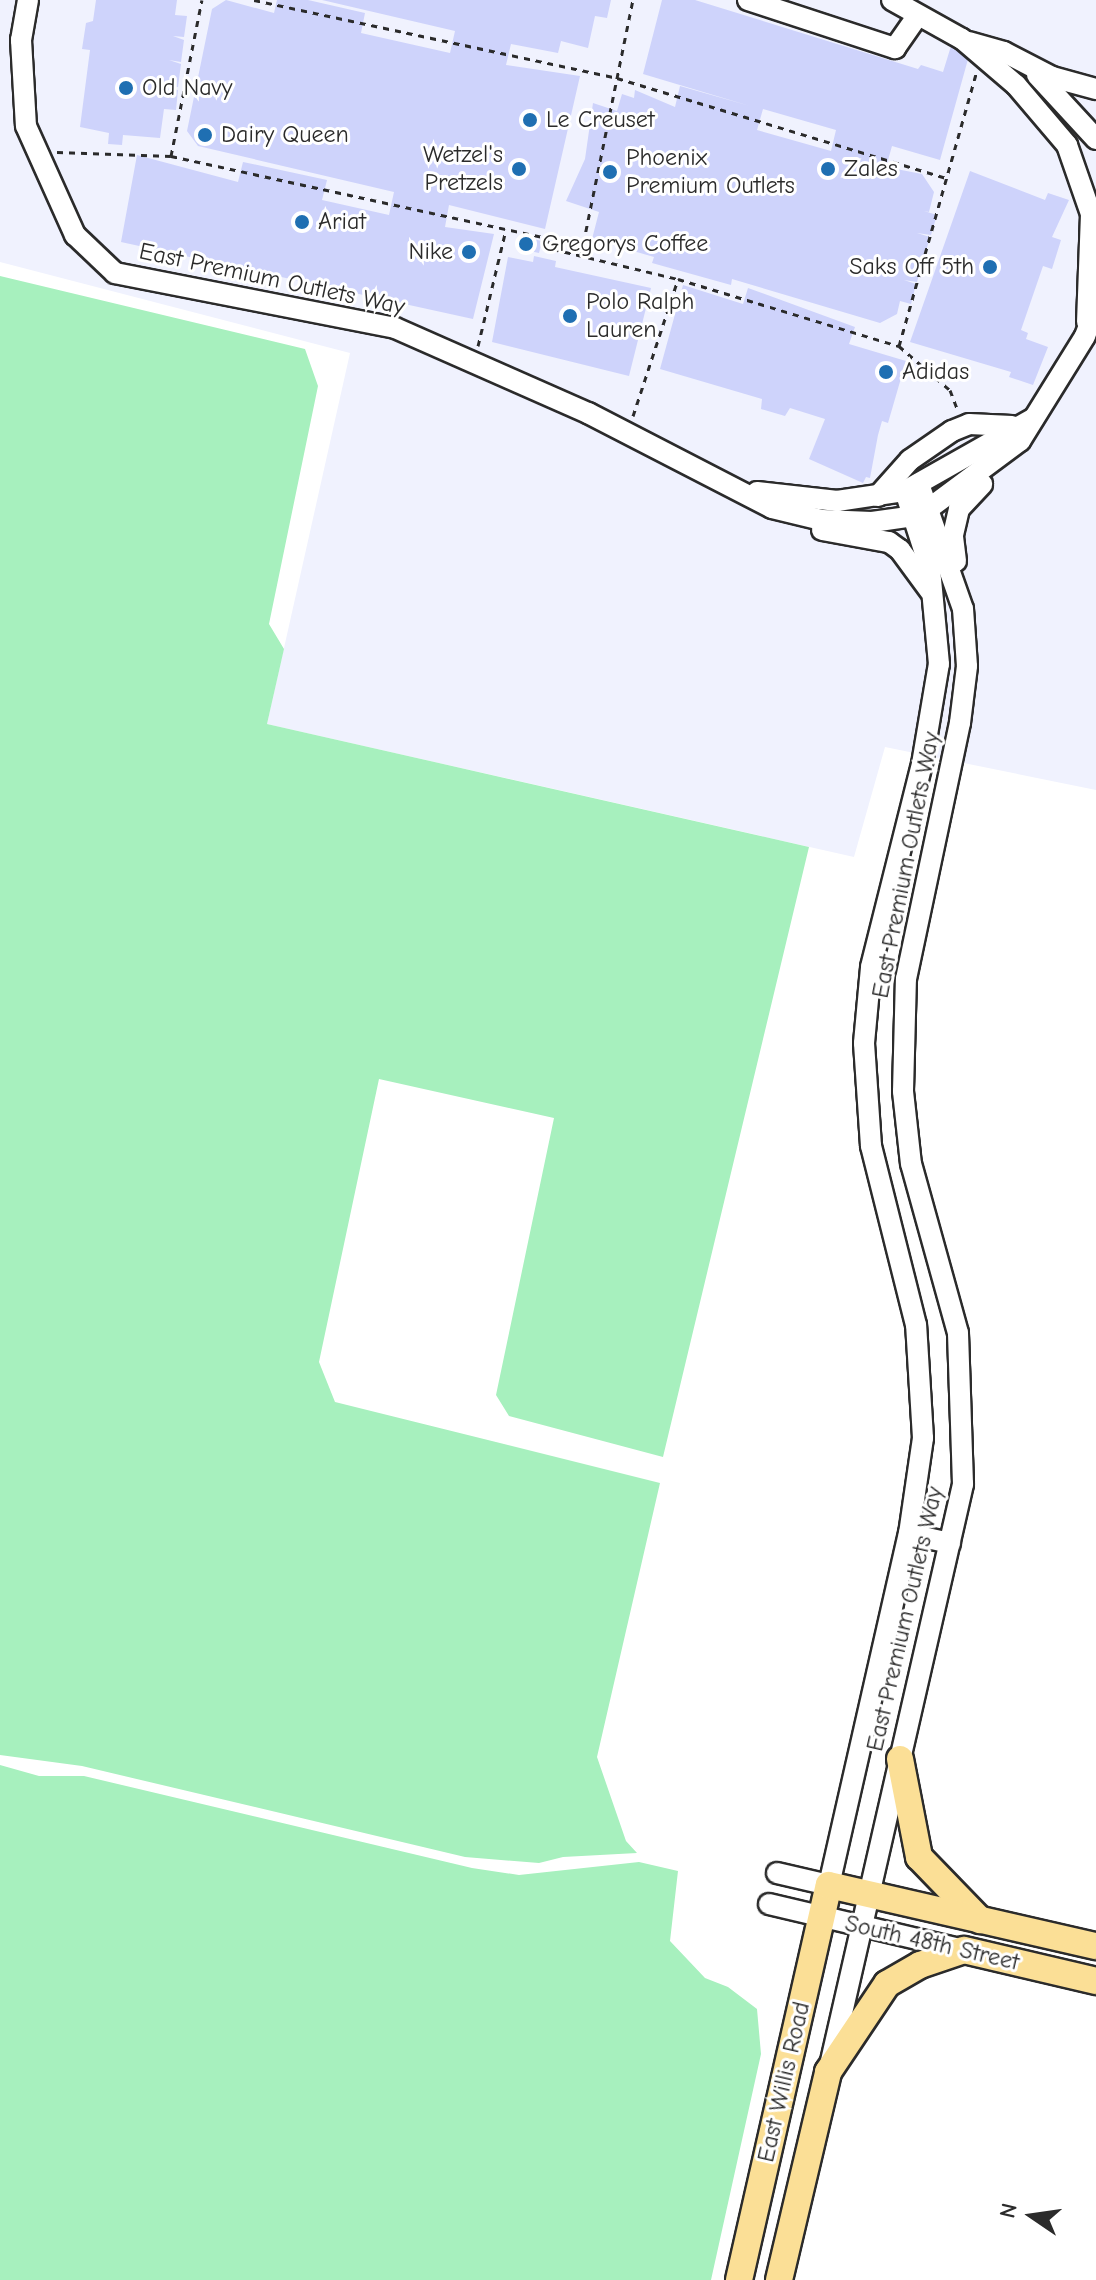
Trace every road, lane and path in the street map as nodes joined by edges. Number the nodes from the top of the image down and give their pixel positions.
1 (28, 0) edge
2 (202, 0) edge
3 (254, 0) edge
4 (633, 0) edge
5 (748, 0) edge
6 (892, 0) edge
7 (918, 15) junction
8 (962, 39) junction
9 (981, 56) junction
10 (1026, 63) junction
11 (617, 78) junction
12 (1096, 89) edge
13 (1094, 133) edge
14 (37, 151) junction
15 (1096, 152) edge
16 (1072, 154) junction
17 (171, 156) junction
18 (946, 178) junction
19 (506, 229) junction
20 (581, 255) junction
21 (678, 279) junction
22 (1096, 308) edge
23 (1085, 336) junction
24 (899, 346) junction
25 (474, 362) junction
26 (1034, 418) junction
27 (965, 426) junction
28 (1012, 426) junction
29 (628, 434) junction
30 (1002, 455) junction
31 (734, 487) junction
32 (912, 488) junction
33 (878, 496) junction
34 (772, 508) junction
35 (921, 512) junction
36 (936, 600) junction
37 (963, 609) junction
38 (911, 1164) junction
39 (876, 1172) junction
40 (909, 1534) junction
41 (950, 1543) junction
42 (900, 1759) junction
43 (777, 1873) dead end
44 (829, 1885) junction
45 (869, 1894) junction
46 (769, 1904) dead end
47 (822, 1916) junction
48 (980, 1920) junction
49 (862, 1926) junction
50 (1096, 1946) edge
51 (964, 1950) junction
52 (1096, 1981) edge
53 (828, 2072) junction
54 (739, 2280) edge
55 (779, 2280) edge

1 - 14 street, East Premium Outlets Way
2 - 17 path
3 - 11 path
4 - 11 path
5 - 7 street
6 - 7 street, East Premium Outlets Way
7 - 8 street, East Premium Outlets Way
8 - 9 street, East Premium Outlets Way
8 - 10 street
9 - 16 street, East Premium Outlets Way
9 - 18 path
10 - 12 street
10 - 13 street
11 - 18 path
11 - 20 path
13 - 16 street
14 - 17 path
14 - 25 street, East Premium Outlets Way
15 - 16 street
16 - 23 street, East Premium Outlets Way
17 - 19 path
18 - 24 path
19 - 20 path
19 - 25 path
20 - 21 path
21 - 24 path
21 - 29 path
22 - 23 street, East Premium Outlets Way
23 - 26 street, East Premium Outlets Way
24 - 27 path
25 - 29 street, East Premium Outlets Way
26 - 28 street, East Premium Outlets Way
26 - 30 street, East Premium Outlets Way
27 - 28 street
27 - 33 street
28 - 32 street, East Premium Outlets Way
29 - 31 street, East Premium Outlets Way
30 - 35 street, East Premium Outlets Way
30 - 37 street
31 - 33 street, East Premium Outlets Way
31 - 34 street, East Premium Outlets Way
32 - 33 street, East Premium Outlets Way
32 - 35 street, East Premium Outlets Way
34 - 35 street, East Premium Outlets Way
34 - 36 street
35 - 36 street, East Premium Outlets Way
35 - 37 street, East Premium Outlets Way
36 - 39 street, East Premium Outlets Way
37 - 38 street, East Premium Outlets Way
38 - 39 street
38 - 41 street, East Premium Outlets Way
39 - 40 street, East Premium Outlets Way
40 - 41 street
40 - 44 street, East Premium Outlets Way
41 - 42 street, East Premium Outlets Way
42 - 45 street, East Premium Outlets Way
42 - 48 main road
43 - 44 street, South 48th Street
44 - 45 main road, South 48th Street
44 - 47 main road, East Willis Road
45 - 48 main road, South 48th Street
45 - 49 street, East Willis Road
46 - 47 street, South 48th Street
47 - 49 street, South 48th Street
47 - 54 main road, East Willis Road
48 - 50 main road, South 48th Street
49 - 51 street, South 48th Street
49 - 53 street, East Willis Road
51 - 52 main road, South 48th Street
51 - 53 main road
53 - 55 main road, East Willis Road

